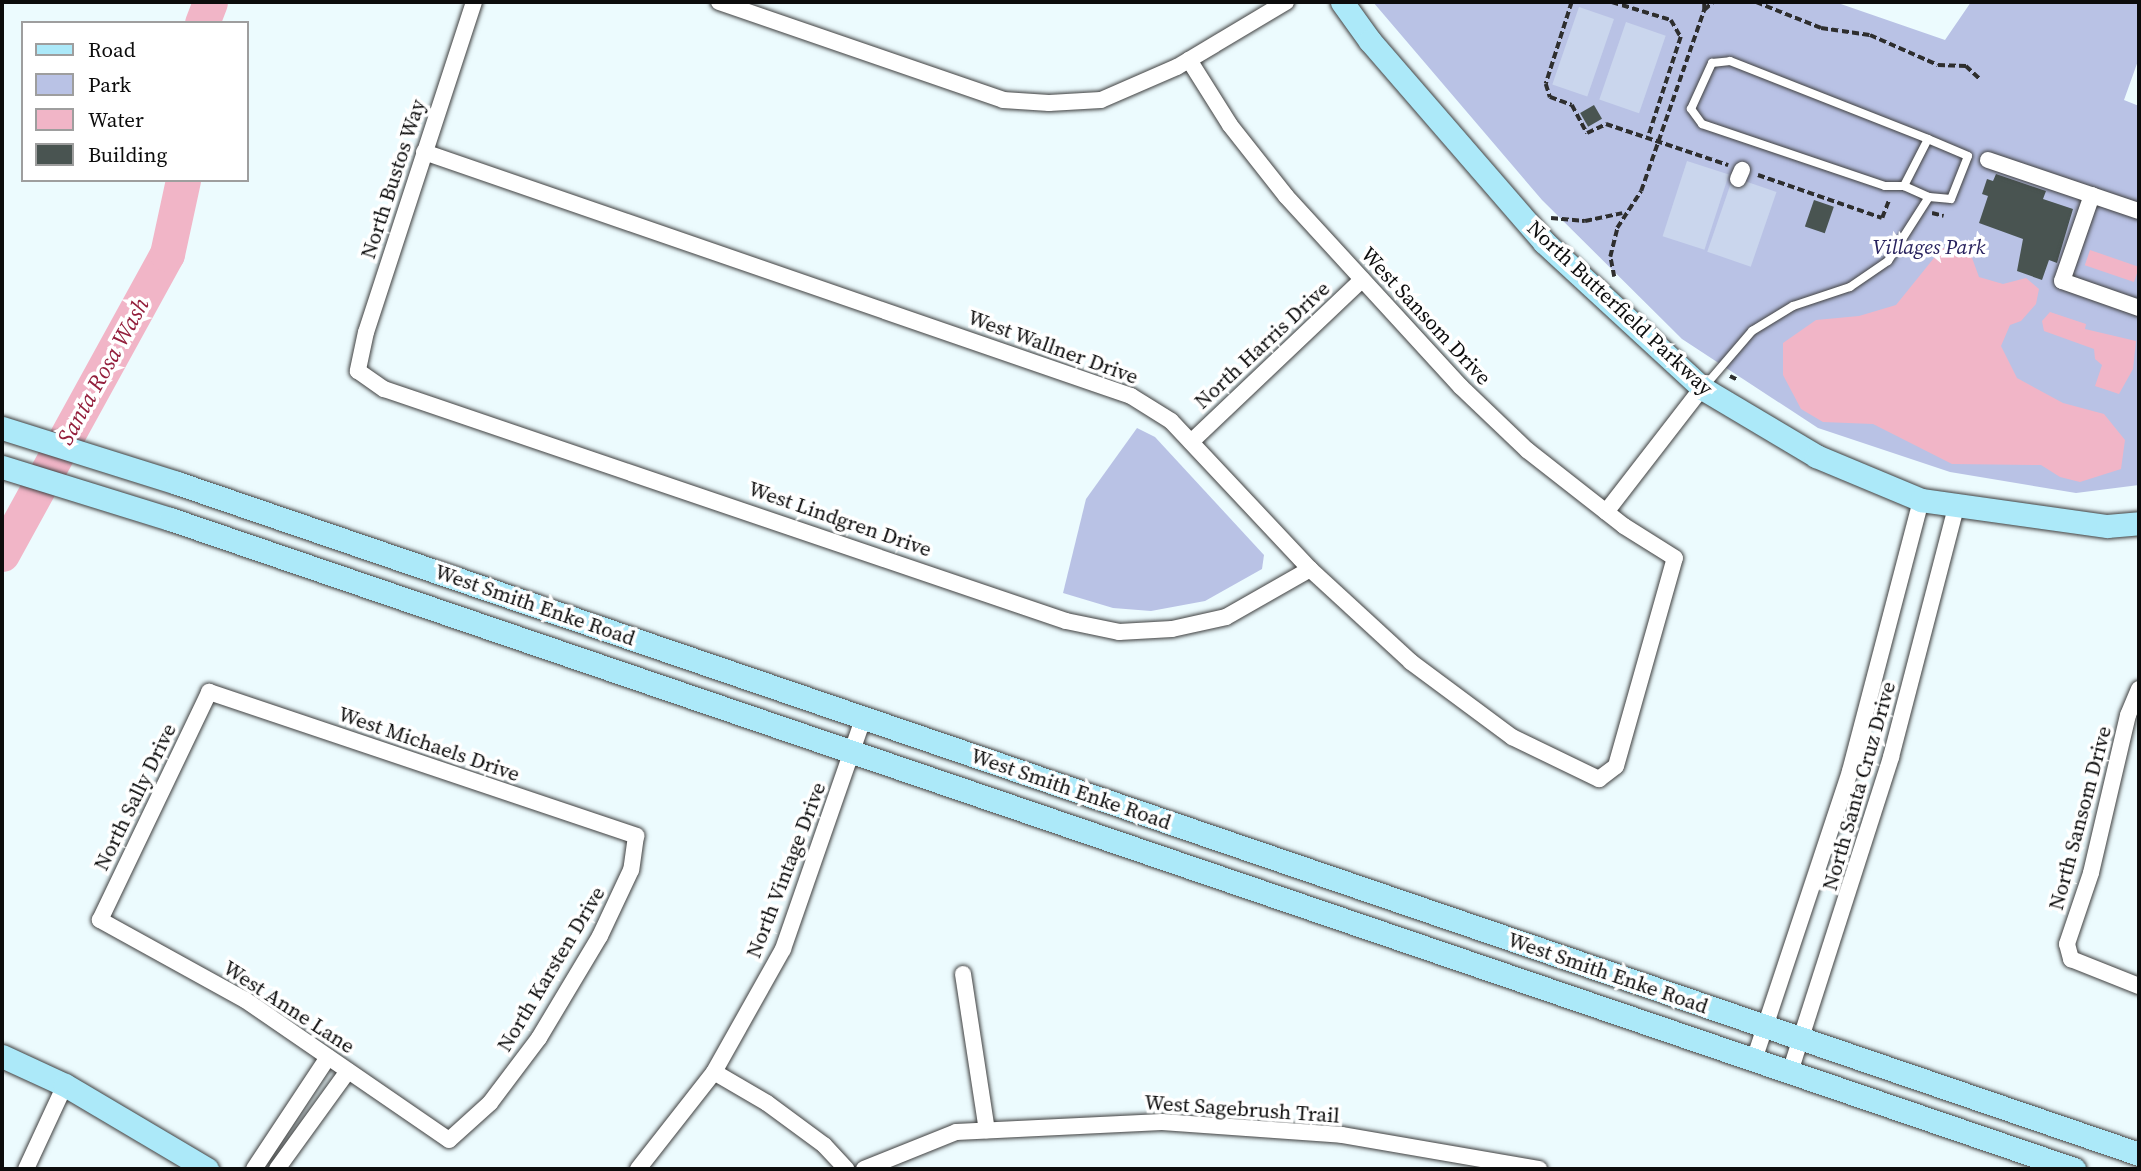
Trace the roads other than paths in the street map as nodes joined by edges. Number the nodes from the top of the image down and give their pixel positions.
1 (474, 2) edge
2 (719, 2) edge
3 (1286, 2) edge
4 (1342, 2) edge
5 (1189, 60) junction
6 (1928, 139) junction
7 (424, 152) junction
8 (1988, 160) dead end
9 (1904, 186) junction
10 (2092, 195) junction
11 (1929, 197) junction
12 (2139, 211) edge
13 (1362, 280) junction
14 (2139, 309) edge
15 (358, 371) joint
16 (1702, 388) junction
17 (2, 428) edge
18 (1191, 442) junction
19 (2, 467) edge
20 (1921, 500) junction
21 (1956, 507) junction
22 (1606, 512) junction
23 (2139, 523) edge
24 (1310, 569) junction
25 (2139, 689) edge
26 (209, 692) joint
27 (864, 717) junction
28 (852, 751) junction
29 (1599, 779) joint
30 (636, 836) joint
31 (100, 920) joint
32 (963, 974) dead end
33 (2139, 986) edge
34 (1763, 1027) junction
35 (1802, 1041) junction
36 (2, 1056) edge
37 (328, 1057) junction
38 (1754, 1060) junction
39 (348, 1070) junction
40 (713, 1072) junction
41 (1790, 1072) junction
42 (65, 1085) junction
43 (987, 1130) junction
44 (449, 1140) joint
45 (2139, 1154) edge
46 (26, 1169) edge
47 (206, 1169) edge
48 (254, 1169) edge
49 (277, 1169) edge
50 (638, 1169) edge
51 (846, 1169) edge
52 (864, 1169) edge
53 (1539, 1169) edge
54 (2074, 1169) edge

1 - 7 street, North Bustos Way
2 - 5 street
3 - 5 street
4 - 16 street, North Butterfield Parkway
5 - 13 street, West Sansom Drive
6 - 9 lane
6 - 9 lane
6 - 11 lane
7 - 15 street, North Bustos Way
7 - 18 street, West Wallner Drive
8 - 10 street
9 - 11 lane
10 - 12 street
10 - 14 street
11 - 16 lane
13 - 18 street, North Harris Drive
13 - 22 street, West Sansom Drive
15 - 24 street, West Lindgren Drive
16 - 20 street, North Butterfield Parkway
16 - 22 street
17 - 27 street, West Smith Enke Road
18 - 24 street, West Wallner Drive
19 - 28 street, West Smith Enke Road
20 - 21 street, North Butterfield Parkway
20 - 34 street, North Santa Cruz Drive
21 - 23 street, North Butterfield Parkway
21 - 35 street, North Santa Cruz Drive
22 - 29 street, West Sansom Drive
24 - 29 street, West Wallner Drive
25 - 33 street, North Sansom Drive
26 - 30 street, West Michaels Drive
26 - 31 street, North Sally Drive
27 - 28 street, North Vintage Drive
27 - 34 street, West Smith Enke Road
28 - 38 street, West Smith Enke Road
28 - 40 street, North Vintage Drive
30 - 44 street, North Karsten Drive
31 - 37 street, West Anne Lane
32 - 43 street
34 - 35 street, West Smith Enke Road
34 - 38 street, North Santa Cruz Drive
35 - 41 street, North Santa Cruz Drive
35 - 45 street, West Smith Enke Road
36 - 42 street
37 - 39 street, West Anne Lane
37 - 48 street
38 - 41 street, West Smith Enke Road
39 - 44 street, West Anne Lane
39 - 49 street
40 - 50 street, North Vintage Drive
40 - 51 street
41 - 54 street, West Smith Enke Road
42 - 46 street
42 - 47 street
43 - 52 street, West Sagebrush Trail
43 - 53 street, West Sagebrush Trail

